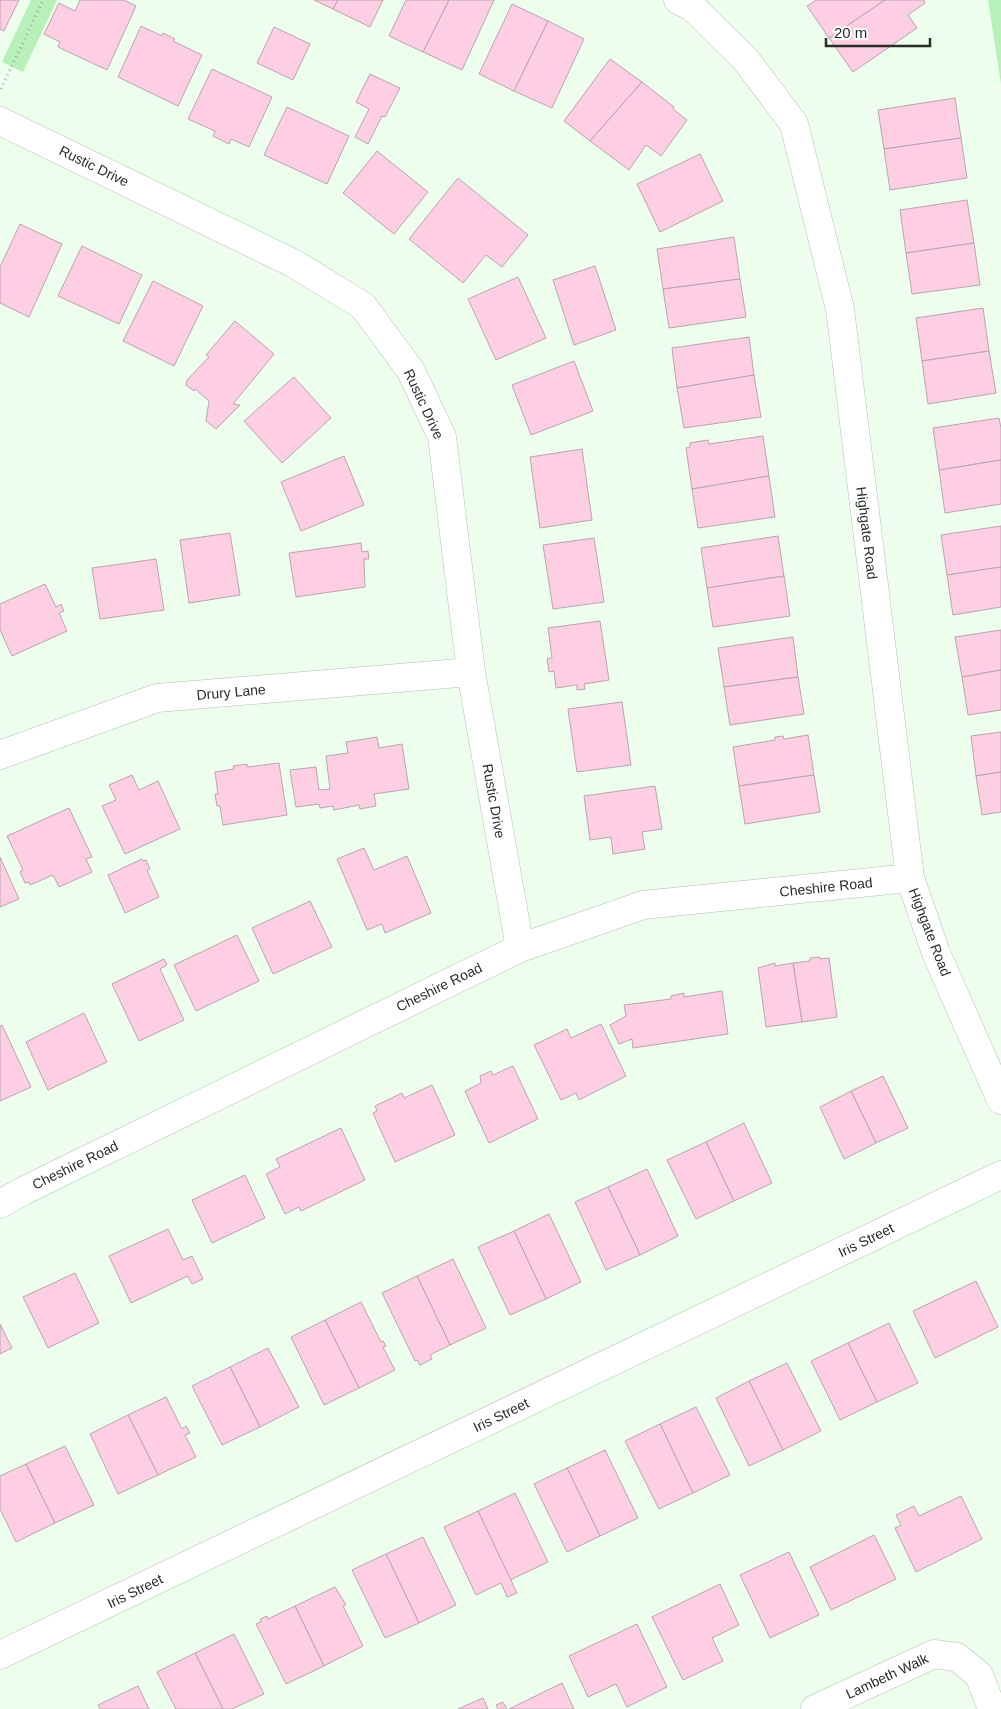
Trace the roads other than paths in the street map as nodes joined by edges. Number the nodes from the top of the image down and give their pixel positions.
1 (678, 0) edge
2 (0, 121) edge
3 (471, 672) junction
4 (0, 755) edge
5 (910, 878) junction
6 (520, 948) junction
7 (1001, 1100) edge
8 (1001, 1175) edge
9 (0, 1204) edge
10 (0, 1655) edge
11 (815, 1709) edge
12 (992, 1709) edge

1 - 5 street, Highgate Road
2 - 3 street, Rustic Drive
3 - 4 street, Drury Lane
3 - 6 street, Rustic Drive
5 - 6 street, Cheshire Road
5 - 7 street, Highgate Road
6 - 9 street, Cheshire Road
8 - 10 street, Iris Street
11 - 12 street, Lambeth Walk

